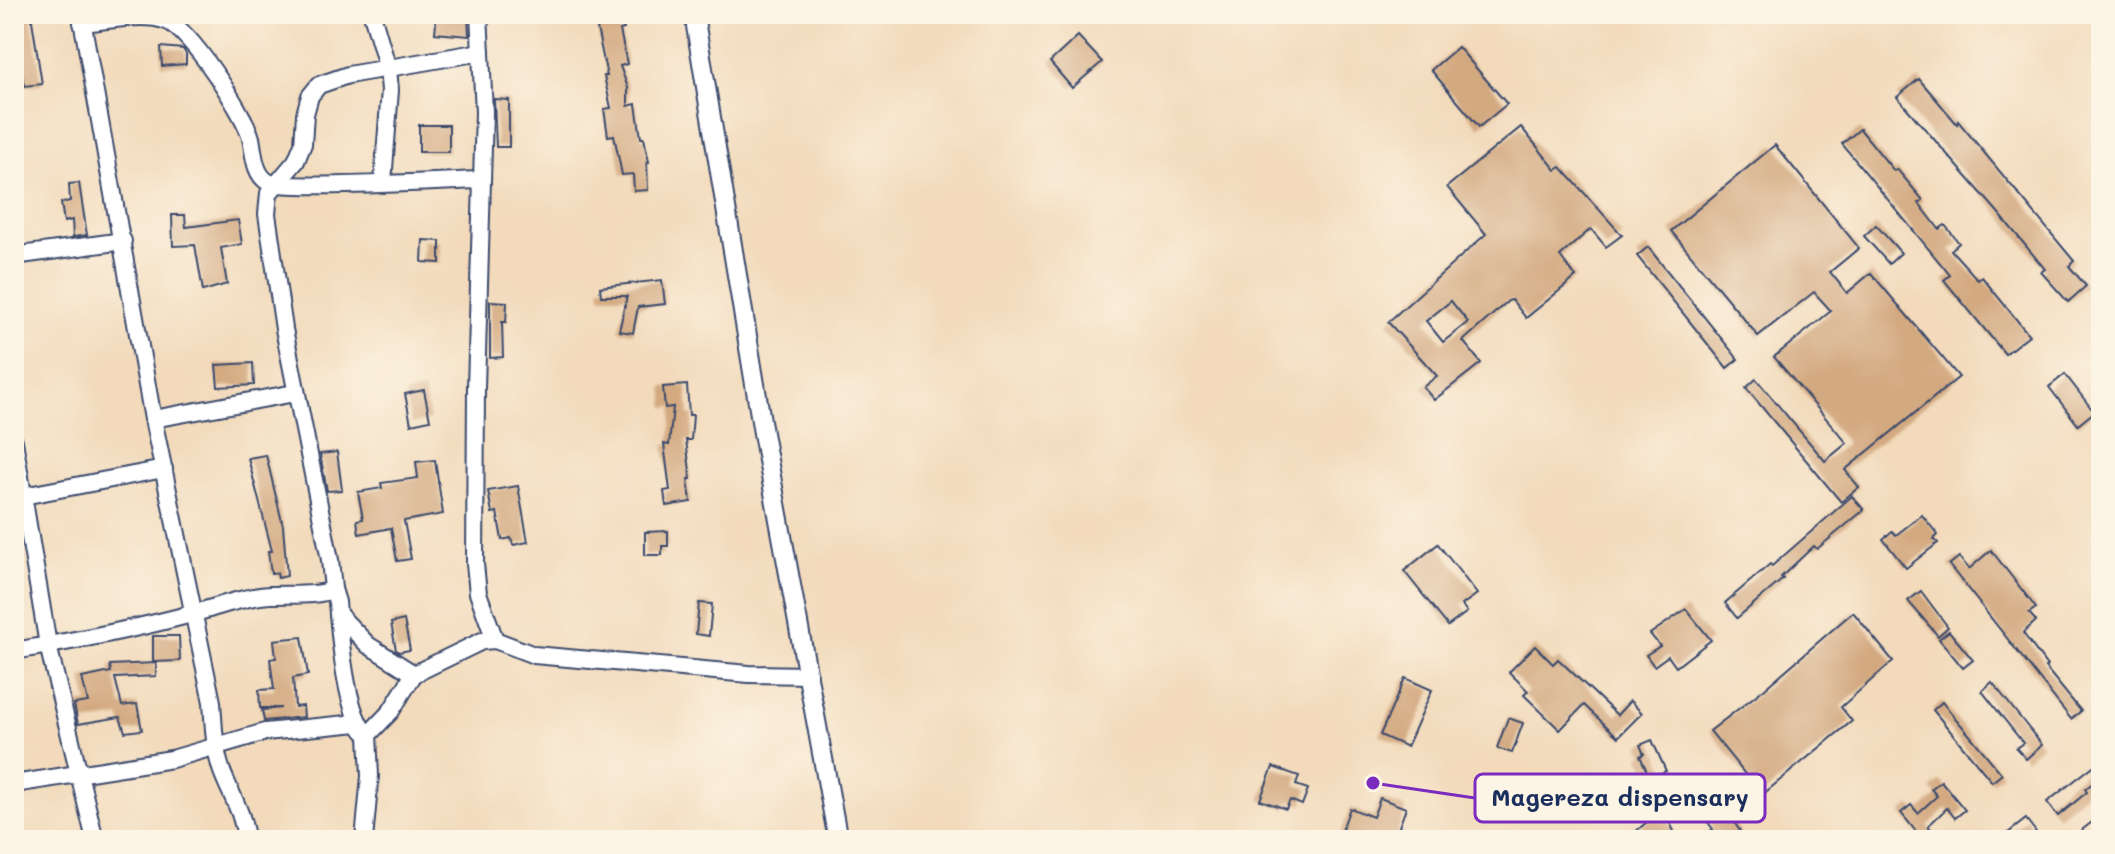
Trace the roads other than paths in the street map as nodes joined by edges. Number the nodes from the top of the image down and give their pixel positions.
1 (372, 14) edge
2 (479, 14) edge
3 (694, 14) edge
4 (81, 18) edge
5 (481, 52) junction
6 (388, 69) junction
7 (480, 180) junction
8 (383, 182) junction
9 (274, 184) junction
10 (123, 241) junction
11 (14, 256) edge
12 (295, 393) junction
13 (153, 419) junction
14 (14, 441) edge
15 (164, 469) junction
16 (23, 496) junction
17 (28, 526) junction
18 (14, 539) edge
19 (333, 589) junction
20 (194, 613) junction
21 (338, 614) junction
22 (495, 640) junction
23 (48, 645) junction
24 (14, 651) edge
25 (414, 674) junction
26 (809, 675) junction
27 (363, 729) junction
28 (215, 747) junction
29 (78, 775) junction
30 (14, 784) edge
31 (95, 840) edge
32 (246, 840) edge
33 (364, 840) edge
34 (838, 840) edge

1 - 6 street
2 - 5 street
3 - 26 street
4 - 9 street
4 - 10 street
5 - 6 street
5 - 7 street
6 - 8 street
6 - 9 street
7 - 8 street
7 - 22 street
8 - 9 street
9 - 12 street
10 - 11 street
10 - 13 street
12 - 13 street
12 - 19 street
13 - 15 street
14 - 16 street
15 - 16 street
15 - 20 street
16 - 17 street
17 - 18 street
17 - 23 street
19 - 20 street
19 - 21 street
20 - 23 street
20 - 28 street
21 - 25 street
21 - 27 street
22 - 25 street
22 - 26 street
23 - 24 street
23 - 29 street
25 - 27 street
26 - 34 street
27 - 28 street
27 - 33 street
28 - 29 street
28 - 32 street
29 - 30 street
29 - 31 street

